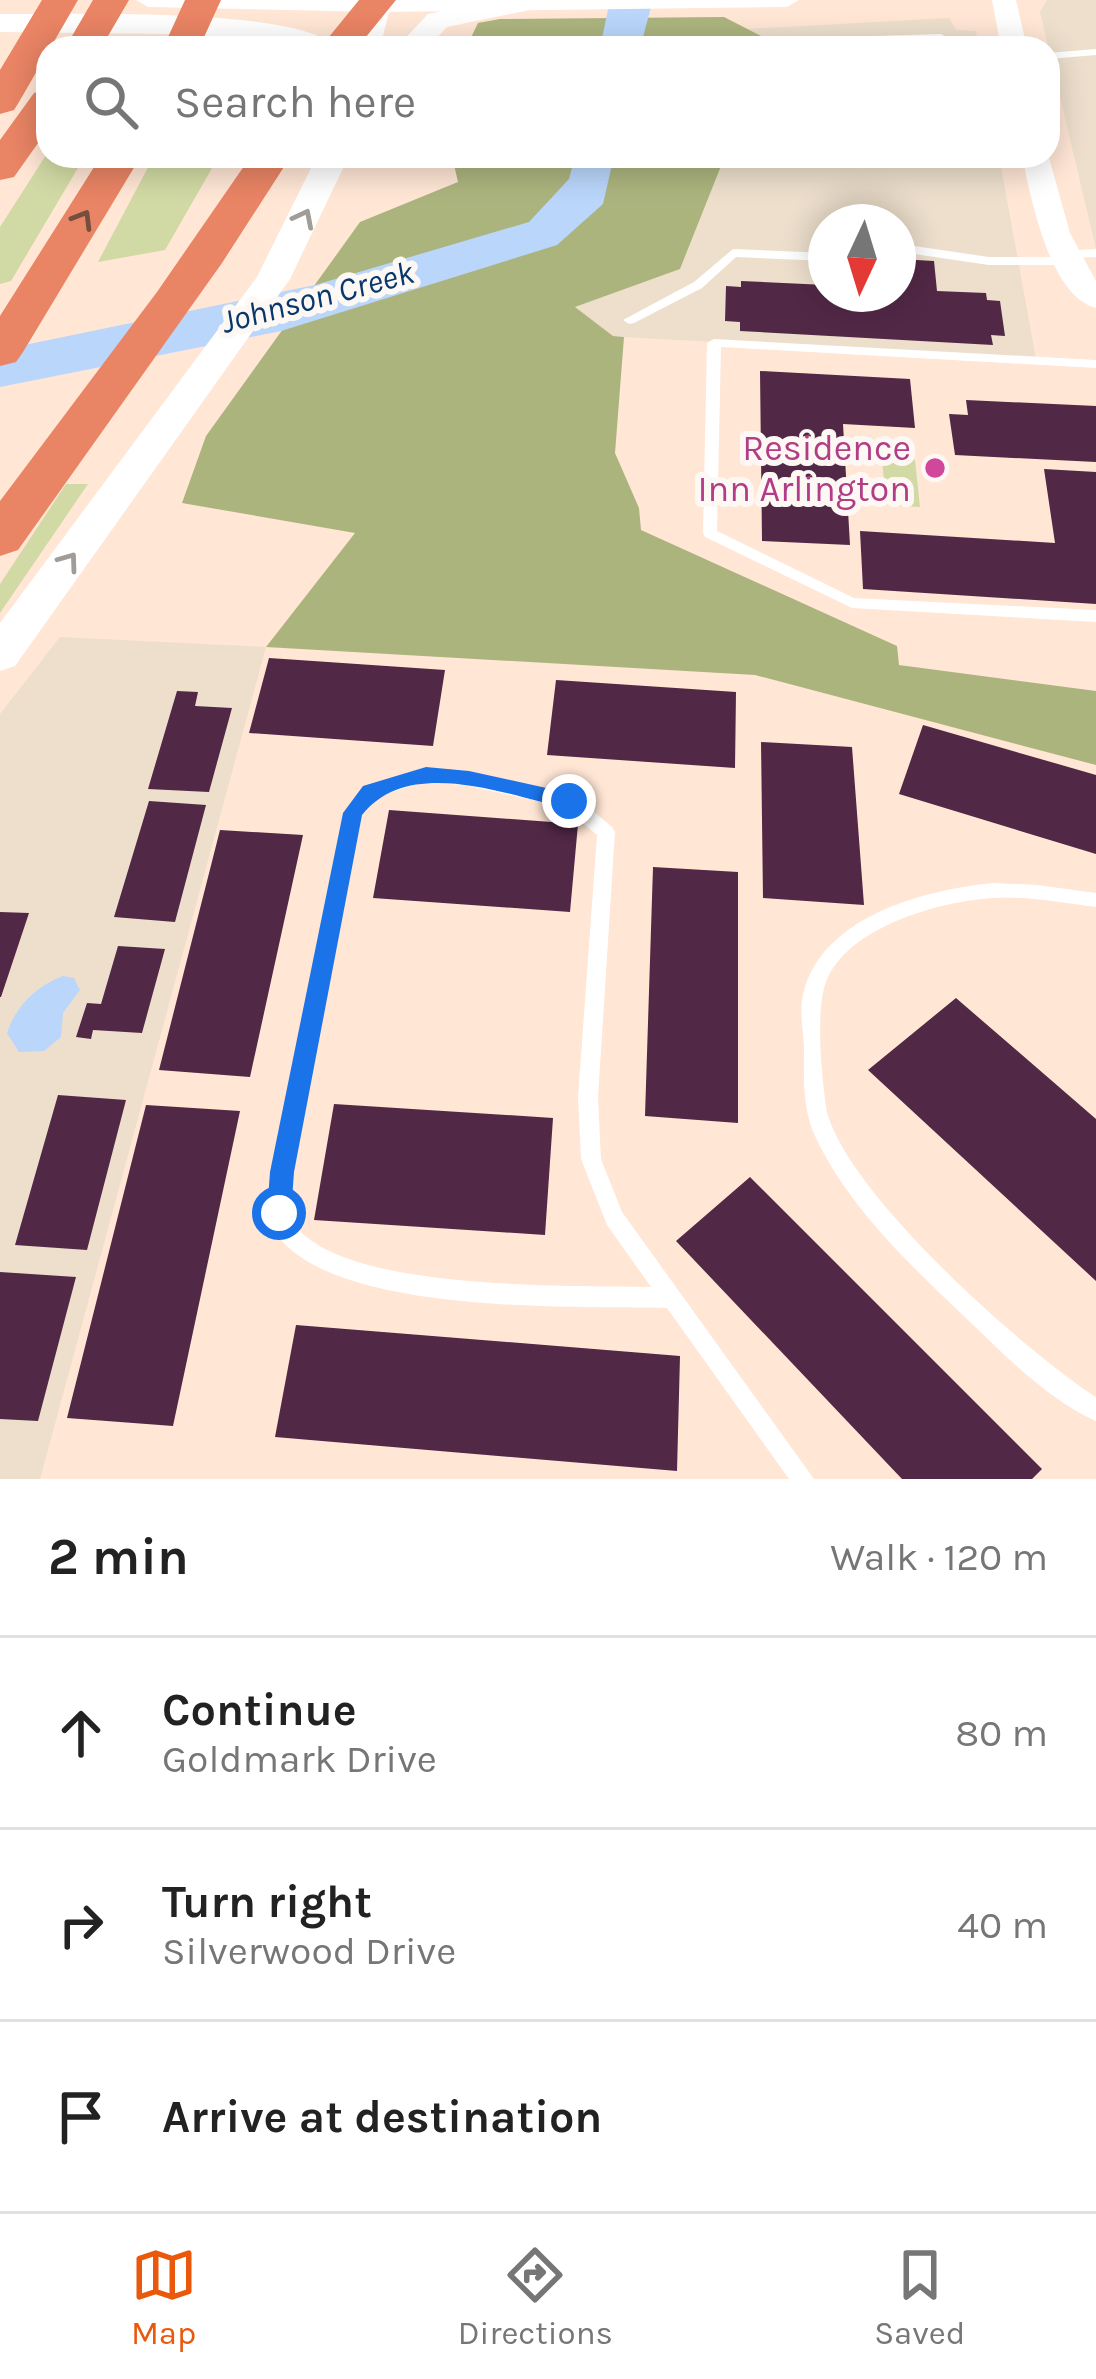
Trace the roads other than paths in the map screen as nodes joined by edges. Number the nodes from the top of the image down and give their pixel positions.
1 (60, 0) edge
2 (111, 0) edge
3 (148, 0) edge
4 (203, 0) edge
5 (322, 0) edge
6 (787, 0) edge
7 (1004, 0) edge
8 (378, 2) edge
9 (714, 2) edge
10 (520, 4) junction
11 (0, 23) edge
12 (39, 36) edge
13 (90, 36) edge
14 (186, 36) edge
15 (296, 36) edge
16 (304, 36) edge
17 (348, 36) edge
18 (368, 36) edge
19 (423, 36) edge
20 (1012, 36) edge
21 (36, 42) edge
22 (1096, 52) edge
23 (1060, 55) edge
24 (0, 102) edge
25 (36, 118) edge
26 (0, 168) edge
27 (114, 168) edge
28 (229, 168) edge
29 (264, 168) edge
30 (327, 168) edge
31 (1039, 168) edge
32 (916, 250) edge
33 (808, 256) edge
34 (1076, 256) edge
35 (1096, 299) edge
36 (629, 320) dead end
37 (0, 352) edge
38 (1096, 364) edge
39 (96, 400) junction
40 (0, 538) edge
41 (1096, 616) edge
42 (0, 655) edge
43 (1096, 900) edge
44 (668, 1298) junction
45 (1096, 1410) edge
46 (797, 1477) edge

1 - 12 highway
2 - 13 highway
3 - 8 street
4 - 14 highway
5 - 16 highway
6 - 9 street
7 - 20 street
8 - 10 street
8 - 17 highway
8 - 18 main road
9 - 10 street
10 - 19 main road
11 - 15 main road
21 - 24 highway
22 - 23 lane
25 - 26 highway
37 -> 27 highway
28 - 39 highway
29 - 39 highway
42 -> 30 main road
31 - 34 street
32 - 34 lane
33 - 36 lane
34 - 35 street
38 - 41 lane
39 - 40 highway
43 - 45 lane
44 - 44 lane
44 - 46 lane

